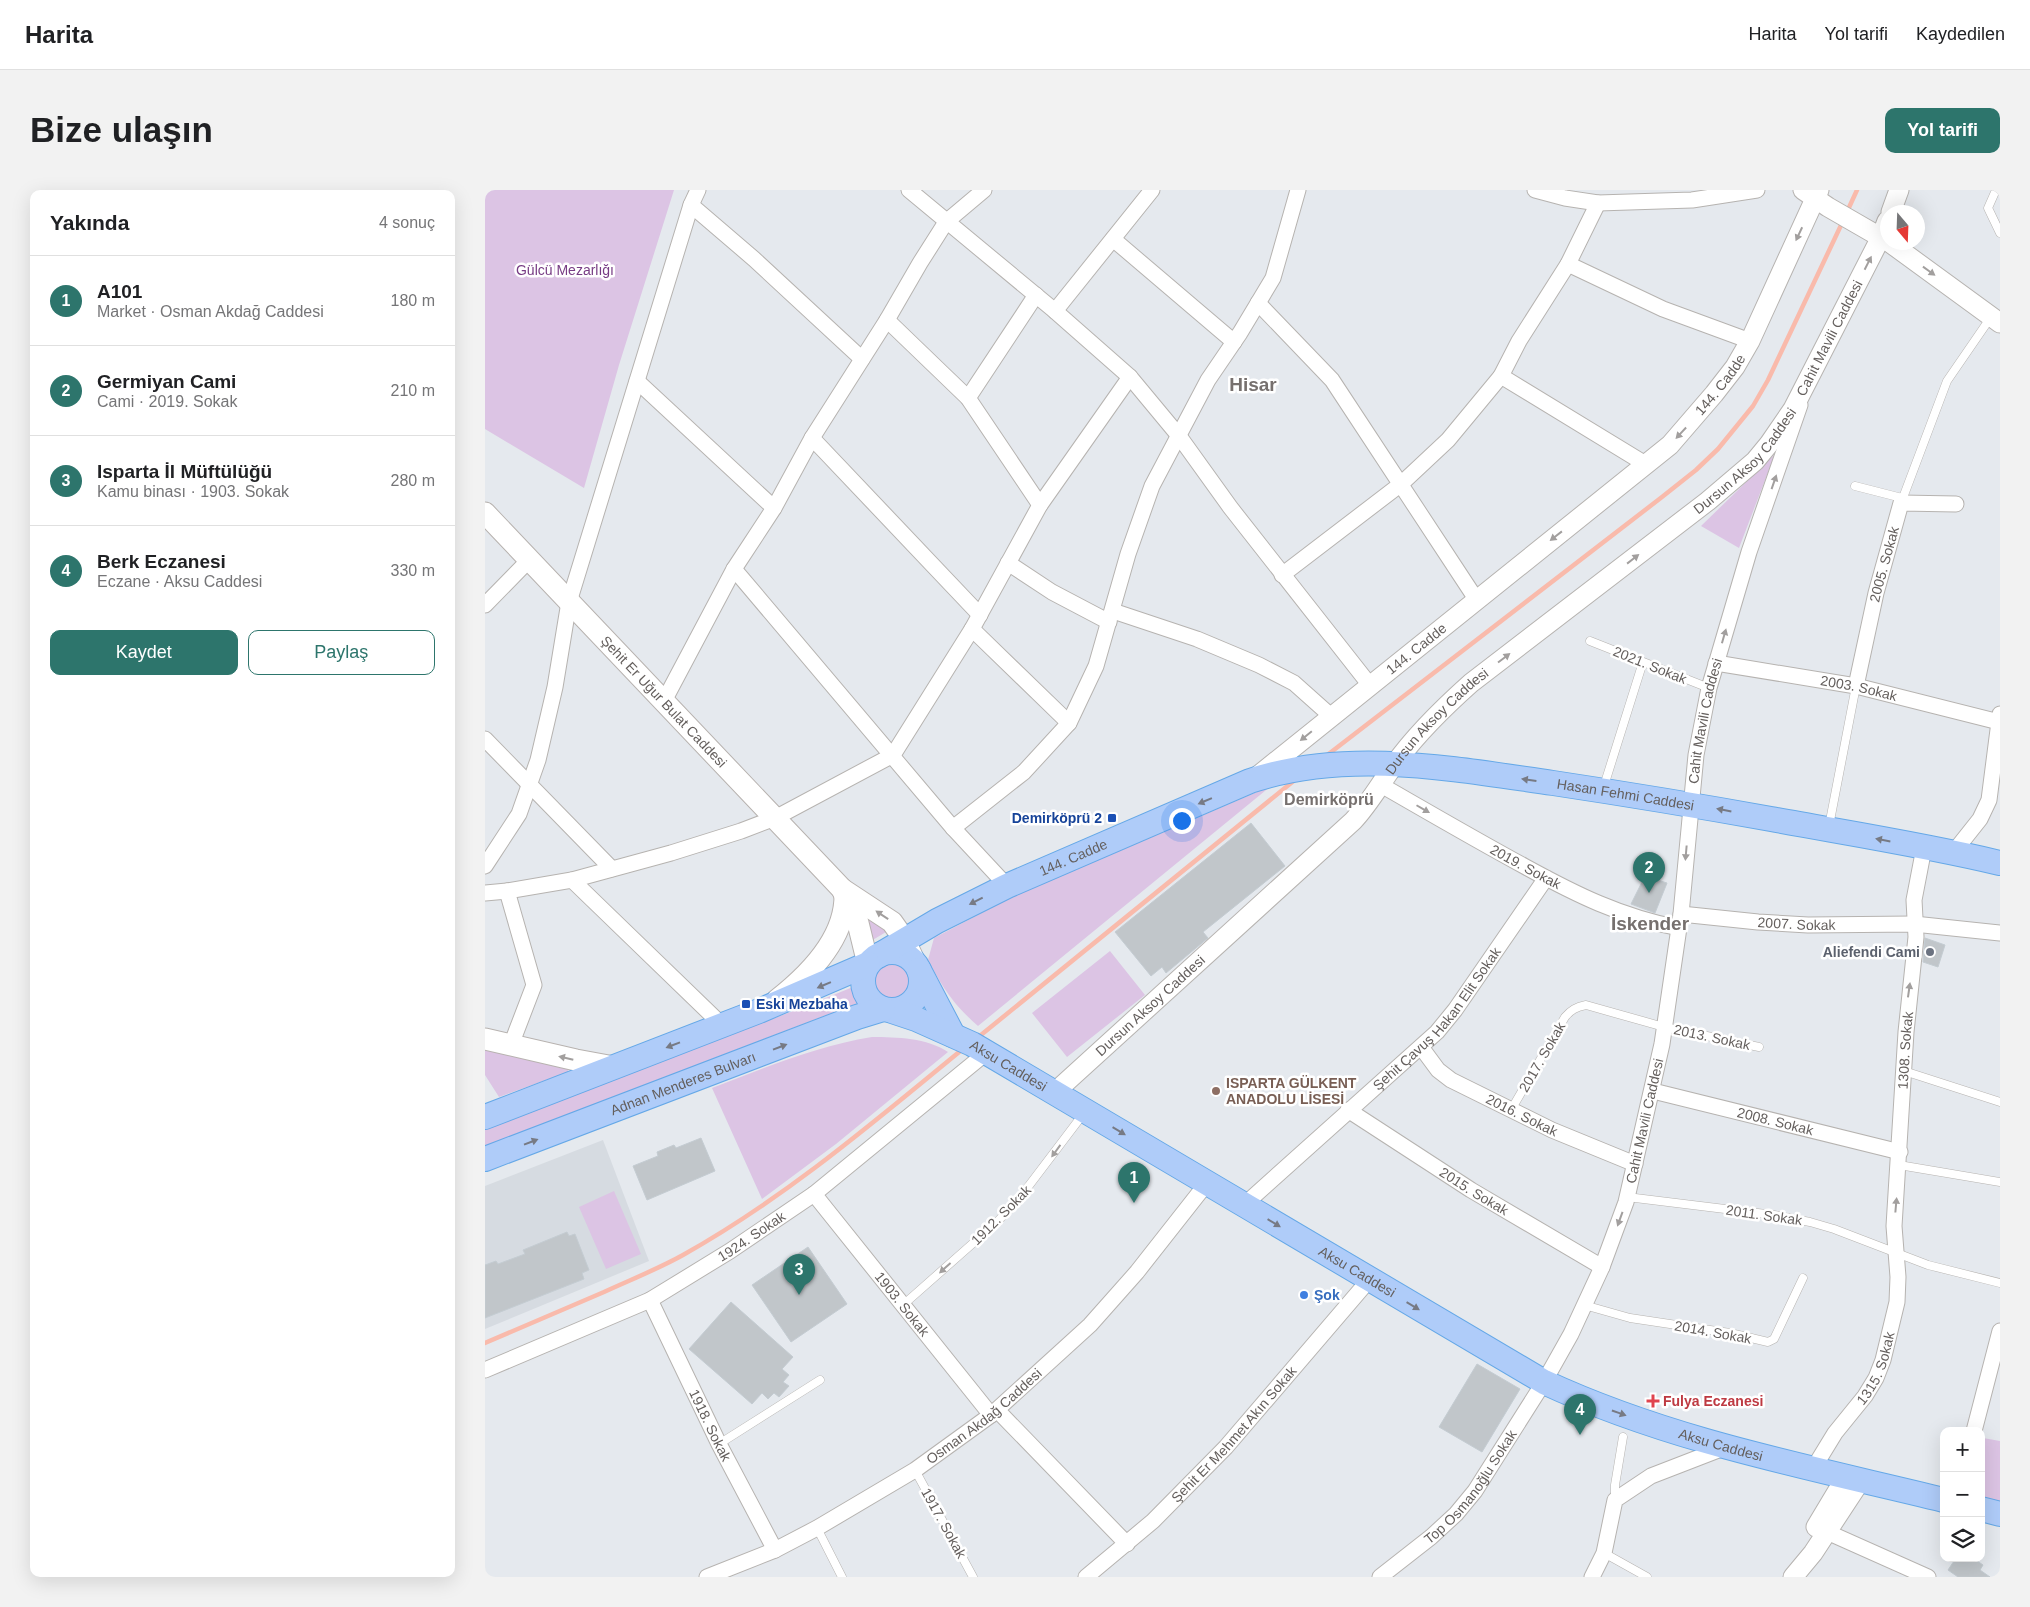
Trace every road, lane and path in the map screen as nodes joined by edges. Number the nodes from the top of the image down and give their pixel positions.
1 (698, 190) edge
2 (909, 190) edge
3 (984, 190) edge
4 (1152, 190) edge
5 (1298, 190) edge
6 (1535, 190) edge
7 (1757, 190) edge
8 (1899, 190) edge
9 (1996, 190) edge
10 (1816, 196) edge
11 (1598, 203) junction
12 (691, 205) junction
13 (1894, 205) edge
14 (946, 222) junction
15 (1880, 232) edge
16 (2000, 233) edge
17 (1113, 239) junction
18 (1880, 240) edge
19 (1904, 250) edge
20 (1568, 264) junction
21 (1036, 295) junction
22 (1258, 303) junction
23 (1055, 311) junction
24 (887, 320) junction
25 (1996, 320) edge
26 (1750, 341) junction
27 (1234, 342) junction
28 (862, 359) junction
29 (1501, 376) junction
30 (1130, 377) junction
31 (637, 381) junction
32 (1807, 385) junction
33 (968, 398) junction
34 (1179, 436) junction
35 (812, 438) junction
36 (1647, 465) junction
37 (1401, 484) junction
38 (1855, 486) dead end
39 (1902, 501) junction
40 (1956, 504) dead end
41 (1040, 505) junction
42 (774, 508) junction
43 (485, 513) edge
44 (529, 560) junction
45 (1008, 563) junction
46 (734, 569) junction
47 (1283, 575) junction
48 (1476, 599) junction
49 (569, 602) junction
50 (485, 605) edge
51 (980, 614) junction
52 (1111, 616) junction
53 (972, 630) junction
54 (1590, 641) dead end
55 (1643, 662) junction
56 (1716, 663) junction
57 (1369, 684) junction
58 (1856, 686) junction
59 (1709, 688) junction
60 (664, 701) junction
61 (1331, 716) junction
62 (2000, 718) edge
63 (1069, 723) junction
64 (485, 739) edge
65 (893, 755) junction
66 (1383, 771) junction
67 (1250, 782) junction
68 (529, 784) junction
69 (1603, 791) junction
70 (1691, 804) junction
71 (775, 818) junction
72 (953, 828) junction
73 (1829, 830) junction
74 (1924, 848) junction
75 (1953, 853) junction
76 (2000, 863) edge
77 (485, 866) edge
78 (612, 869) junction
79 (1546, 878) junction
80 (572, 880) junction
81 (1007, 886) junction
82 (507, 891) junction
83 (844, 892) junction
84 (485, 893) edge
85 (1680, 921) junction
86 (1914, 924) junction
87 (2000, 933) edge
88 (904, 939) junction
89 (873, 960) junction
90 (918, 969) junction
91 (887, 1010) junction
92 (759, 1011) junction
93 (723, 1026) junction
94 (1664, 1027) junction
95 (810, 1035) junction
96 (953, 1035) junction
97 (485, 1038) edge
98 (511, 1045) junction
99 (1421, 1047) junction
100 (1759, 1047) dead end
101 (987, 1053) junction
102 (614, 1067) junction
103 (1904, 1070) junction
104 (1653, 1090) junction
105 (1054, 1093) junction
106 (2000, 1102) edge
107 (1348, 1110) junction
108 (1511, 1110) junction
109 (1085, 1111) junction
110 (485, 1117) edge
111 (485, 1159) edge
112 (1899, 1159) junction
113 (1635, 1164) junction
114 (2000, 1182) edge
115 (1207, 1183) junction
116 (814, 1194) junction
117 (1627, 1197) junction
118 (1244, 1205) junction
119 (1896, 1254) junction
120 (1602, 1267) junction
121 (1803, 1278) dead end
122 (1369, 1280) junction
123 (2000, 1283) edge
124 (649, 1300) junction
125 (903, 1305) junction
126 (1585, 1305) junction
127 (2000, 1331) edge
128 (485, 1370) edge
129 (820, 1380) dead end
130 (1544, 1382) junction
131 (994, 1413) junction
132 (1976, 1427) edge
133 (1623, 1437) dead end
134 (719, 1444) junction
135 (1727, 1447) junction
136 (1813, 1469) junction
137 (915, 1470) junction
138 (1853, 1478) junction
139 (1940, 1499) edge
140 (1615, 1500) junction
141 (1985, 1511) edge
142 (2000, 1514) edge
143 (817, 1528) junction
144 (1821, 1529) junction
145 (1127, 1544) junction
146 (775, 1550) junction
147 (1604, 1553) junction
148 (1922, 1576) edge
149 (707, 1577) edge
150 (842, 1577) edge
151 (973, 1577) edge
152 (1086, 1577) edge
153 (1380, 1577) edge
154 (1592, 1577) edge
155 (1647, 1577) edge
156 (1792, 1577) edge

1 - 12 street
2 - 14 street
3 - 14 street
4 - 17 street
5 - 22 street
6 - 11 street
7 - 11 street
8 - 13 street
9 - 16 lane
10 - 15 street
10 -> 26 street, 144. Cadde
11 - 20 street
12 - 28 street
12 - 31 street
14 - 21 street
14 - 24 street
17 - 23 street
17 - 27 street
32 -> 18 street, Cahit Mavili Caddesi
19 -> 25 street
20 - 26 street
20 - 29 street
21 - 23 street
21 - 33 street
22 - 27 street
22 - 37 street
23 - 30 street
24 - 28 street
24 - 33 street
25 - 39 lane, 2005. Sokak
26 -> 36 street, 144. Cadde
27 - 34 street
28 - 35 street
29 - 36 street
29 - 37 street
30 - 34 street
30 - 41 street
31 - 42 street
31 - 49 street
56 -> 32 street, Cahit Mavili Caddesi
66 -> 32 street, Dursun Aksoy Caddesi
33 - 41 street
34 - 47 street
34 - 52 street
35 - 42 street
35 - 51 street
36 -> 48 street, 144. Cadde
37 - 47 street
37 - 48 street
38 - 39 lane
39 - 40 street
39 - 58 street, 2005. Sokak
41 - 45 street
42 - 46 street
43 - 44 main road, Şehit Er Uğur Bulat Caddesi
44 - 49 main road, Şehit Er Uğur Bulat Caddesi
44 - 50 street
45 - 51 street
45 - 52 street
46 - 60 street
46 - 65 street
47 - 57 street
48 - 57 street, 144. Cadde
49 - 60 main road, Şehit Er Uğur Bulat Caddesi
49 - 68 street
51 - 53 street
52 - 61 street
52 - 63 street
53 - 63 street
53 - 65 street
54 - 55 lane, 2021. Sokak
55 - 59 lane, 2021. Sokak
55 - 69 lane
56 - 58 street, 2003. Sokak
56 - 59 street, Cahit Mavili Caddesi
57 - 61 street, 144. Cadde
58 - 62 street, 2003. Sokak
58 - 73 lane, 2005. Sokak
59 - 70 street, Cahit Mavili Caddesi
60 - 71 main road, Şehit Er Uğur Bulat Caddesi
61 -> 67 street, 144. Cadde
62 - 75 street
63 - 72 street
64 - 68 street
65 - 71 street
65 - 72 street
66 - 67 main road, Hasan Fehmi Caddesi
69 -> 66 main road, Hasan Fehmi Caddesi
66 -> 79 street, 2019. Sokak
66 - 105 street, Dursun Aksoy Caddesi
67 -> 81 main road, 144. Cadde
68 - 77 street
68 - 78 street
69 - 70 main road, Hasan Fehmi Caddesi
73 -> 70 main road, Hasan Fehmi Caddesi
70 -> 85 street, Cahit Mavili Caddesi
71 - 78 street
71 - 83 main road, Şehit Er Uğur Bulat Caddesi
72 - 81 street
74 -> 73 main road, Hasan Fehmi Caddesi
74 - 75 main road, Hasan Fehmi Caddesi
74 - 86 street, 1308. Sokak
75 - 76 main road, Hasan Fehmi Caddesi
78 - 80 street
79 - 85 street, 2019. Sokak
79 - 99 street, Şehit Çavuş Hakan Elit Sokak
80 - 82 street
80 - 93 street
81 -> 88 main road, 144. Cadde
82 - 84 street
82 - 98 street
88 -> 83 main road, Şehit Er Uğur Bulat Caddesi
83 - 89 main road, Şehit Er Uğur Bulat Caddesi
83 - 92 main road
85 - 86 street, 2007. Sokak
85 - 94 street, Cahit Mavili Caddesi
86 - 87 street, 2007. Sokak
103 -> 86 street, 1308. Sokak
88 - 89 main road, 144. Cadde
88 - 90 main road, Şehit Er Uğur Bulat Caddesi
89 - 90 main road
89 - 91 main road
89 -> 92 main road
90 - 91 main road
90 - 96 main road
91 - 95 main road, Adnan Menderes Bulvarı
91 - 96 main road, Aksu Caddesi
92 - 93 main road
93 -> 102 main road
94 - 100 lane, 2013. Sokak
94 - 104 street, Cahit Mavili Caddesi
94 - 108 lane, 2017. Sokak
95 - 96 main road
111 -> 95 main road, Adnan Menderes Bulvarı
96 - 101 main road, Aksu Caddesi
97 - 98 main road
102 -> 98 main road
99 - 107 street, Şehit Çavuş Hakan Elit Sokak
99 - 108 street, 2016. Sokak
101 - 105 main road, Aksu Caddesi
101 - 116 street, 1924. Sokak
102 - 110 main road
103 - 106 lane
103 - 112 street, 1308. Sokak
104 - 112 street, 2008. Sokak
104 - 113 street, Cahit Mavili Caddesi
105 - 109 main road, Aksu Caddesi
107 - 118 street, Şehit Çavuş Hakan Elit Sokak
107 - 120 street, 2015. Sokak
108 - 113 street, 2016. Sokak
109 -> 115 main road, Aksu Caddesi
109 -> 125 lane, 1912. Sokak
112 - 114 lane
119 -> 112 street, 1308. Sokak
113 - 117 street, Cahit Mavili Caddesi
115 - 118 main road, Aksu Caddesi
115 - 131 street, Osman Akdağ Caddesi
116 - 124 street, 1924. Sokak
116 - 125 street, 1903. Sokak
117 - 119 lane, 2011. Sokak
117 -> 120 street, Cahit Mavili Caddesi
118 -> 122 main road, Aksu Caddesi
119 - 123 lane, 2011. Sokak
119 - 136 street, 1315. Sokak
120 - 126 street, Cahit Mavili Caddesi
121 - 126 lane, 2014. Sokak
122 -> 130 main road, Aksu Caddesi
122 - 145 street, Şehit Er Mehmet Akın Sokak
124 - 128 street, 1924. Sokak
124 - 134 street, 1918. Sokak
125 - 131 street, 1903. Sokak
126 - 130 street, Cahit Mavili Caddesi
127 - 132 street
129 - 134 lane
130 -> 135 main road, Aksu Caddesi
130 - 153 street, Top Osmanoğlu Sokak
131 - 137 street, Osman Akdağ Caddesi
131 - 145 street, 1903. Sokak
133 - 140 lane
134 - 146 street, 1918. Sokak
135 - 136 main road, Aksu Caddesi
135 - 140 street
136 - 138 main road, Aksu Caddesi
137 - 143 street, Osman Akdağ Caddesi
137 - 151 lane, 1917. Sokak
138 - 139 main road, Aksu Caddesi
138 - 144 street
140 - 147 street
141 - 142 main road
143 - 146 street, Osman Akdağ Caddesi
143 - 150 lane
144 - 148 street
144 - 156 street
145 - 152 street, Şehit Er Mehmet Akın Sokak
146 - 149 street, Osman Akdağ Caddesi
147 - 154 street
147 - 155 lane

